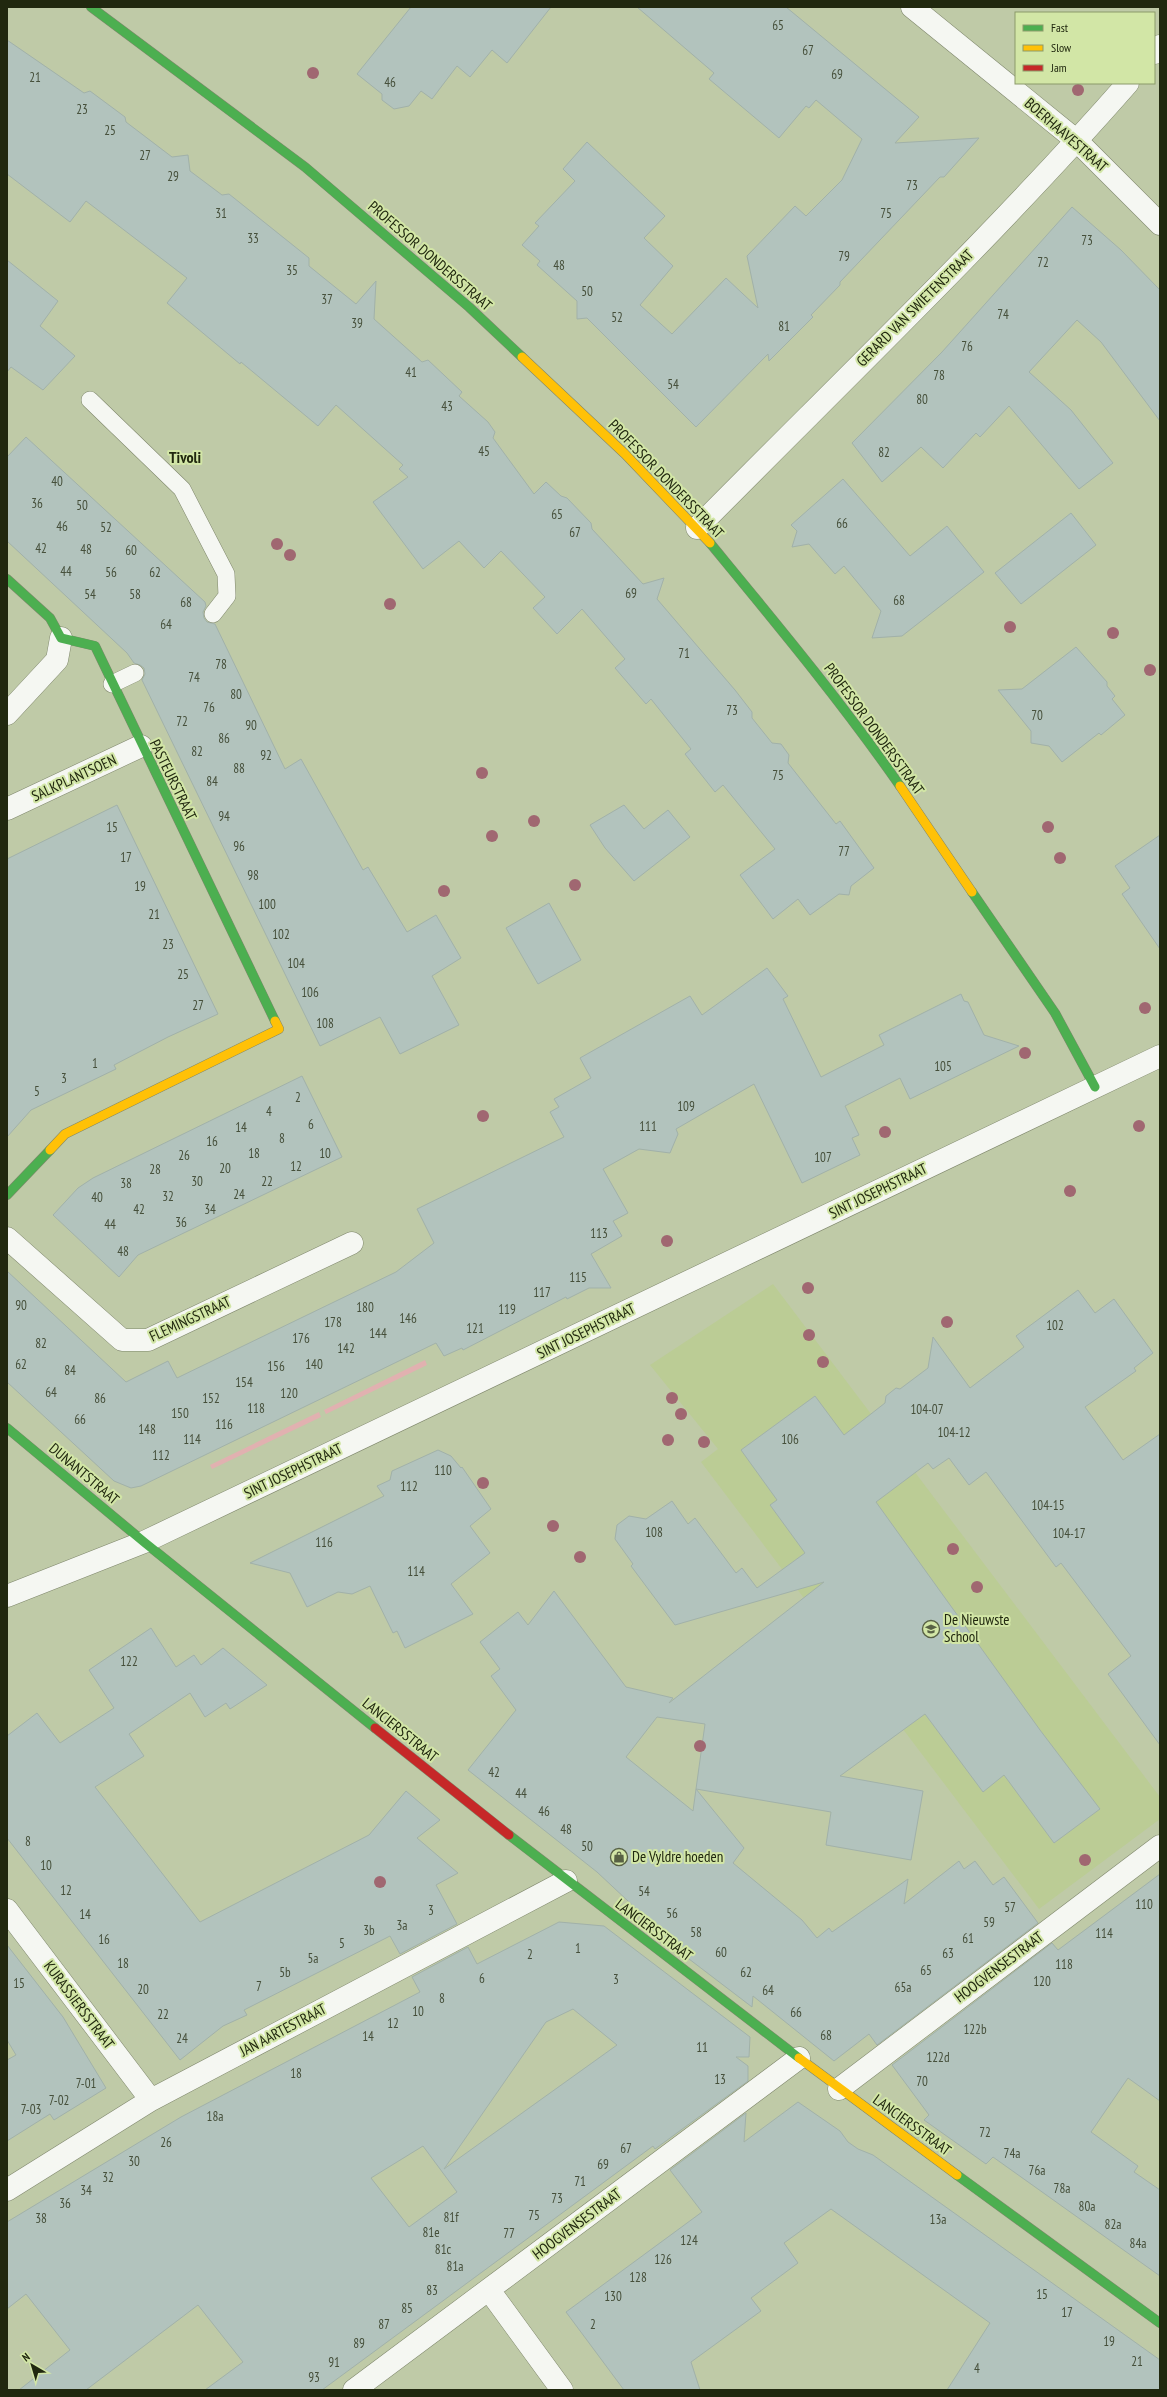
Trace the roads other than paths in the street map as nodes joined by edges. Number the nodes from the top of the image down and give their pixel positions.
1 (91, 7) edge
2 (912, 7) edge
3 (1127, 84) edge
4 (1077, 141) junction
5 (1160, 224) edge
6 (90, 400) dead end
7 (697, 528) junction
8 (7, 578) edge
9 (213, 614) dead end
10 (61, 638) junction
11 (135, 673) dead end
12 (112, 684) junction
13 (7, 714) edge
14 (142, 746) junction
15 (7, 809) edge
16 (1160, 1056) edge
17 (1095, 1087) junction
18 (7, 1195) edge
19 (7, 1238) edge
20 (352, 1243) dead end
21 (7, 1428) edge
22 (144, 1542) junction
23 (7, 1596) edge
24 (1160, 1846) edge
25 (566, 1881) junction
26 (7, 1910) edge
27 (798, 2058) junction
28 (839, 2089) junction
29 (151, 2100) junction
30 (7, 2190) edge
31 (489, 2290) junction
32 (1160, 2323) edge
33 (354, 2390) edge
34 (562, 2390) edge

1 - 7 street, PROFESSOR DONDERSSTRAAT
2 - 4 street, BOERHAAVESTRAAT
3 - 4 street, GERARD VAN SWIETENSTRAAT
4 - 5 street, BOERHAAVESTRAAT
4 - 7 street, GERARD VAN SWIETENSTRAAT
6 - 9 lane
7 - 17 street, PROFESSOR DONDERSSTRAAT
8 - 10 street
10 - 12 street, PASTEURSTRAAT
10 - 13 street
11 - 12 lane
12 - 14 street, PASTEURSTRAAT
14 - 15 street, SALKPLANTSOEN
14 - 18 street, PASTEURSTRAAT
16 - 17 street, SINT JOSEPHSTRAAT
17 - 22 street, SINT JOSEPHSTRAAT
19 - 20 street, FLEMINGSTRAAT
21 - 22 street, DUNANTSTRAAT
22 - 23 street, SINT JOSEPHSTRAAT
22 - 25 street, LANCIERSSTRAAT
24 - 28 street, HOOGVENSESTRAAT
25 - 27 street, LANCIERSSTRAAT
25 - 29 street, JAN AARTESTRAAT
26 - 29 street, KURASSIERSSTRAAT
27 - 28 street, LANCIERSSTRAAT
27 - 31 street, HOOGVENSESTRAAT
28 - 32 street, LANCIERSSTRAAT
29 - 30 street, JAN AARTESTRAAT
31 - 33 street, HOOGVENSESTRAAT
31 - 34 street

